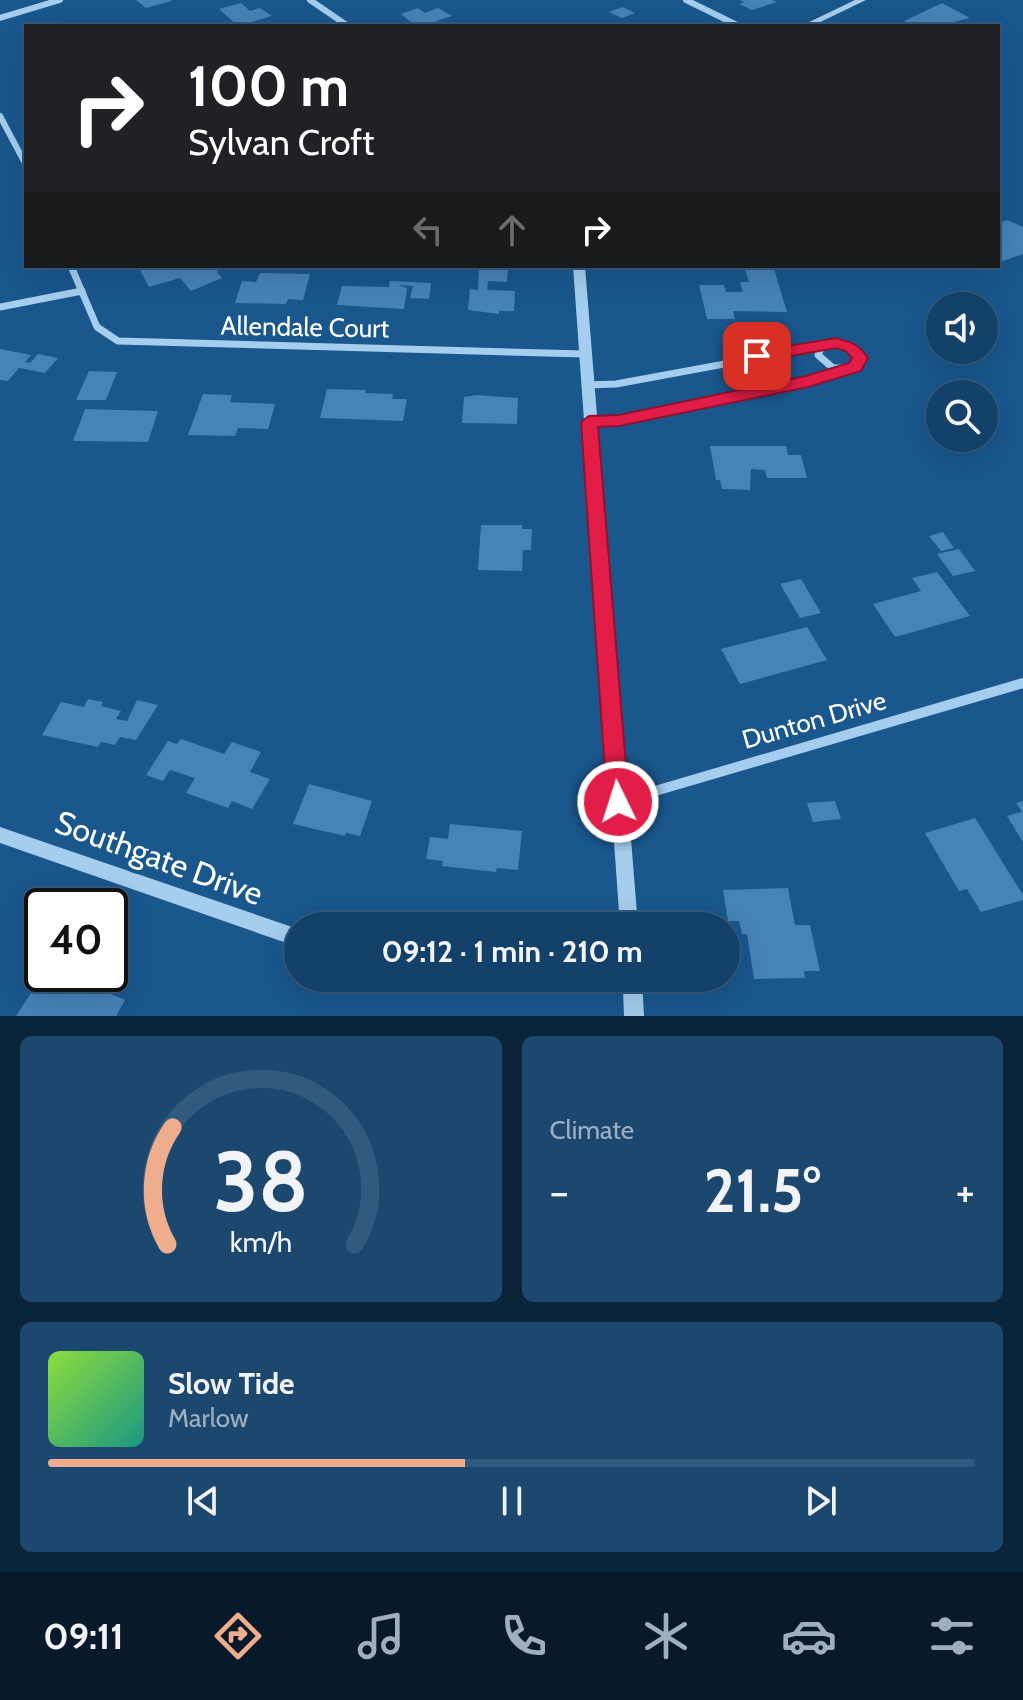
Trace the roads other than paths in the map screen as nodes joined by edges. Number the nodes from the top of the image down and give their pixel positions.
1 (60, 0) edge
2 (310, 0) edge
3 (686, 0) edge
4 (862, 0) edge
5 (0, 18) edge
6 (345, 24) edge
7 (735, 24) edge
8 (809, 24) edge
9 (0, 116) edge
10 (24, 161) edge
11 (72, 268) edge
12 (579, 268) edge
13 (82, 291) junction
14 (0, 307) edge
15 (822, 346) junction
16 (584, 354) junction
17 (841, 370) junction
18 (586, 385) junction
19 (589, 422) junction
20 (1023, 683) edge
21 (618, 802) junction
22 (0, 835) edge
23 (628, 912) edge
24 (284, 933) edge
25 (633, 992) edge
26 (634, 1016) edge

1 - 5 street
2 - 6 street
3 - 7 street
4 - 8 street
9 - 10 street
11 - 13 street, Allendale Court
12 - 16 street
13 - 14 street
13 - 16 street, Allendale Court
15 - 17 street
15 - 17 street
15 - 18 street
16 - 18 street
17 - 19 street
18 - 19 street
19 - 21 street
20 - 21 street, Dunton Drive
21 - 23 street
22 - 24 street, Southgate Drive
25 - 26 street

